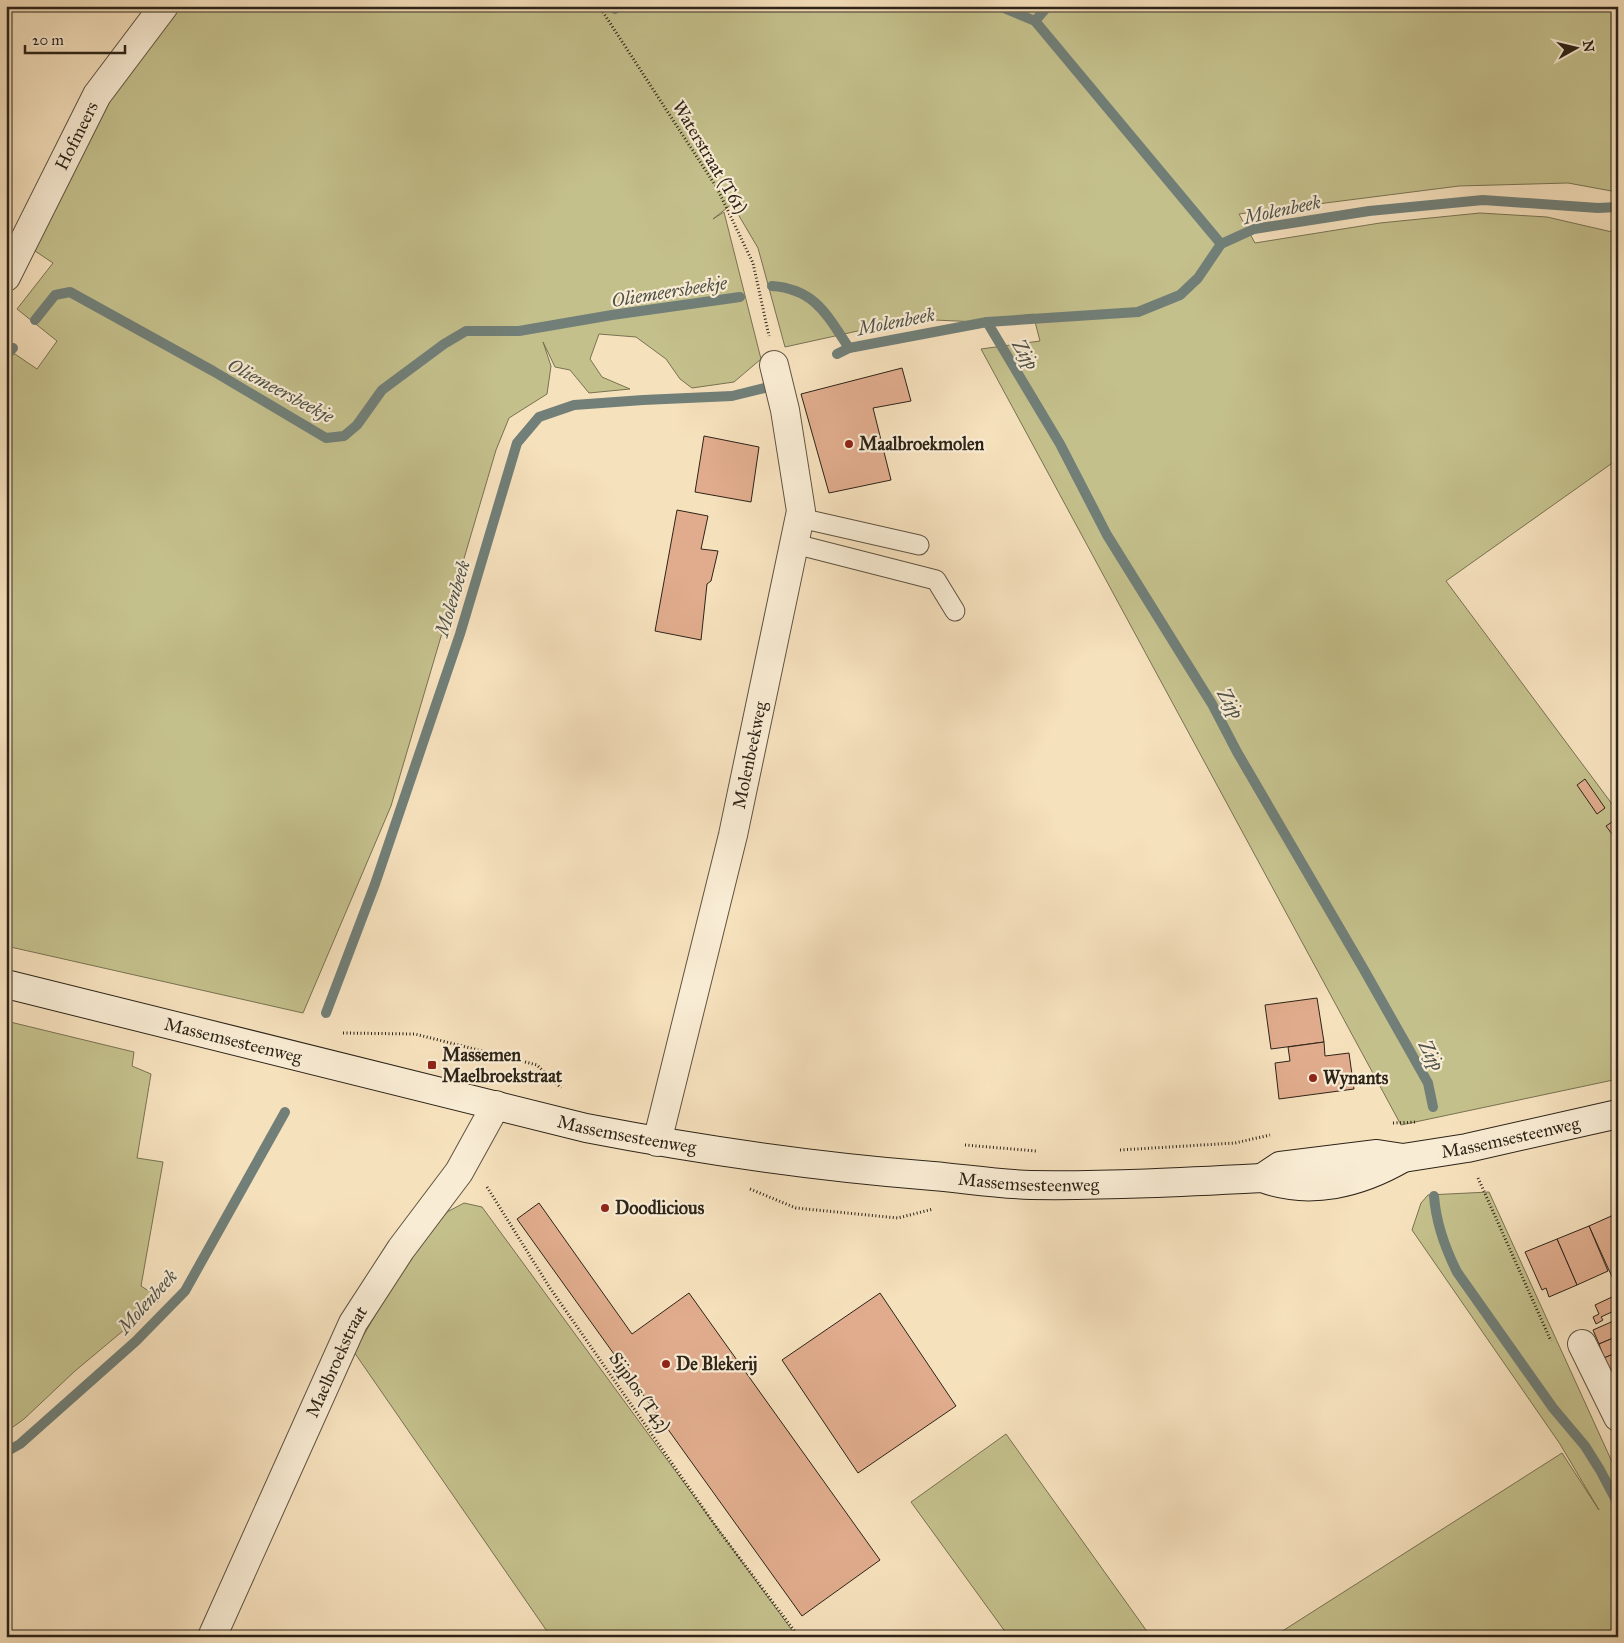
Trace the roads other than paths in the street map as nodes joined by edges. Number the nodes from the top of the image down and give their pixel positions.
1 (164, 6) edge
2 (6, 277) edge
3 (774, 365) road end
4 (797, 531) junction
5 (919, 545) dead end
6 (954, 611) dead end
7 (6, 984) edge
8 (496, 1105) junction
9 (1618, 1114) edge
10 (657, 1142) junction
11 (1582, 1344) road end
12 (1618, 1417) edge
13 (212, 1637) edge

1 - 2 street, Hofmeers
3 - 4 street, Molenbeekweg
4 - 5 lane
4 - 6 lane
4 - 10 street, Molenbeekweg
7 - 8 street, Massemsesteenweg
8 - 10 street, Massemsesteenweg
8 - 13 street, Maelbroekstraat
9 - 10 street, Massemsesteenweg
11 - 12 street

